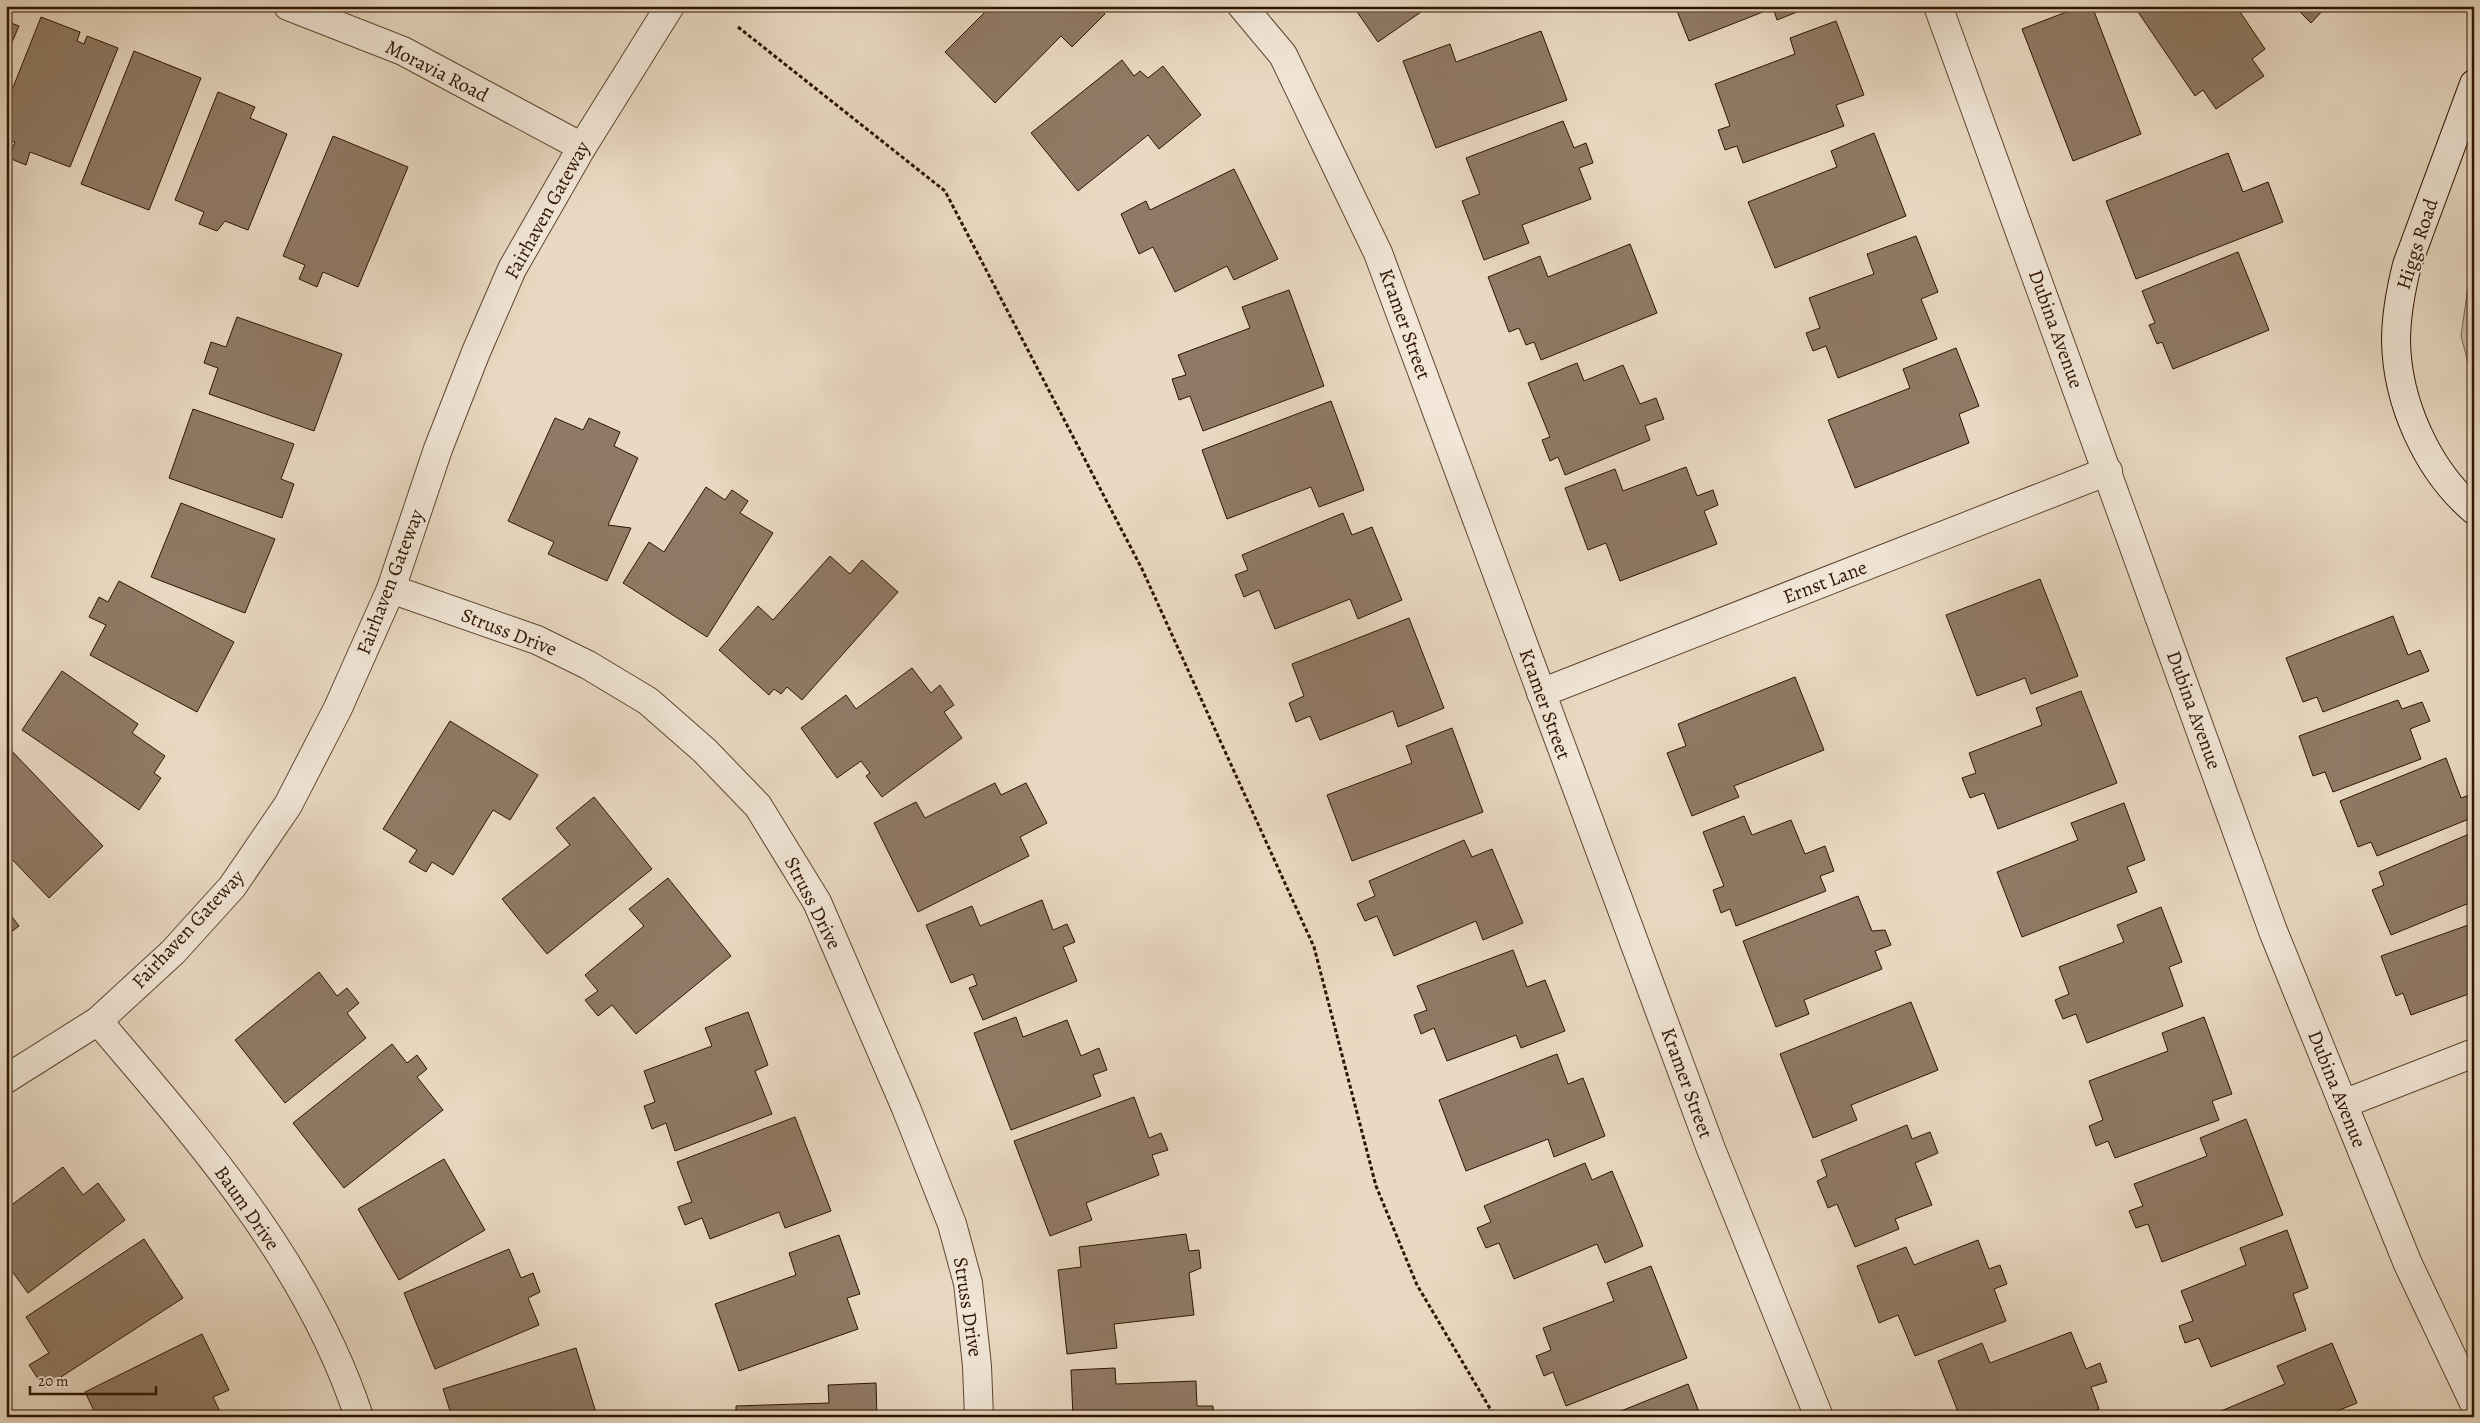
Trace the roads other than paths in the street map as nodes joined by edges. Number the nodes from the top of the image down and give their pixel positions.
1 (288, 6) edge
2 (670, 6) edge
3 (1242, 6) edge
4 (1938, 6) edge
5 (2474, 84) edge
6 (582, 147) junction
7 (2108, 471) junction
8 (2474, 510) edge
9 (391, 589) junction
10 (1541, 693) junction
11 (98, 1021) junction
12 (2474, 1053) edge
13 (6, 1079) edge
14 (2343, 1104) junction
15 (2474, 1403) edge
16 (360, 1417) edge
17 (979, 1417) edge
18 (1819, 1417) edge

1 - 6 street, Moravia Road
2 - 6 street, Fairhaven Gateway
3 - 10 street, Kramer Street
4 - 7 street, Dubina Avenue
5 - 8 street, Higgs Road
6 - 9 street, Fairhaven Gateway
7 - 10 street, Ernst Lane
7 - 14 street, Dubina Avenue
9 - 11 street, Fairhaven Gateway
9 - 17 street, Struss Drive
10 - 18 street, Kramer Street
11 - 13 street, Fairhaven Gateway
11 - 16 street, Baum Drive
12 - 14 street
14 - 15 street, Dubina Avenue

